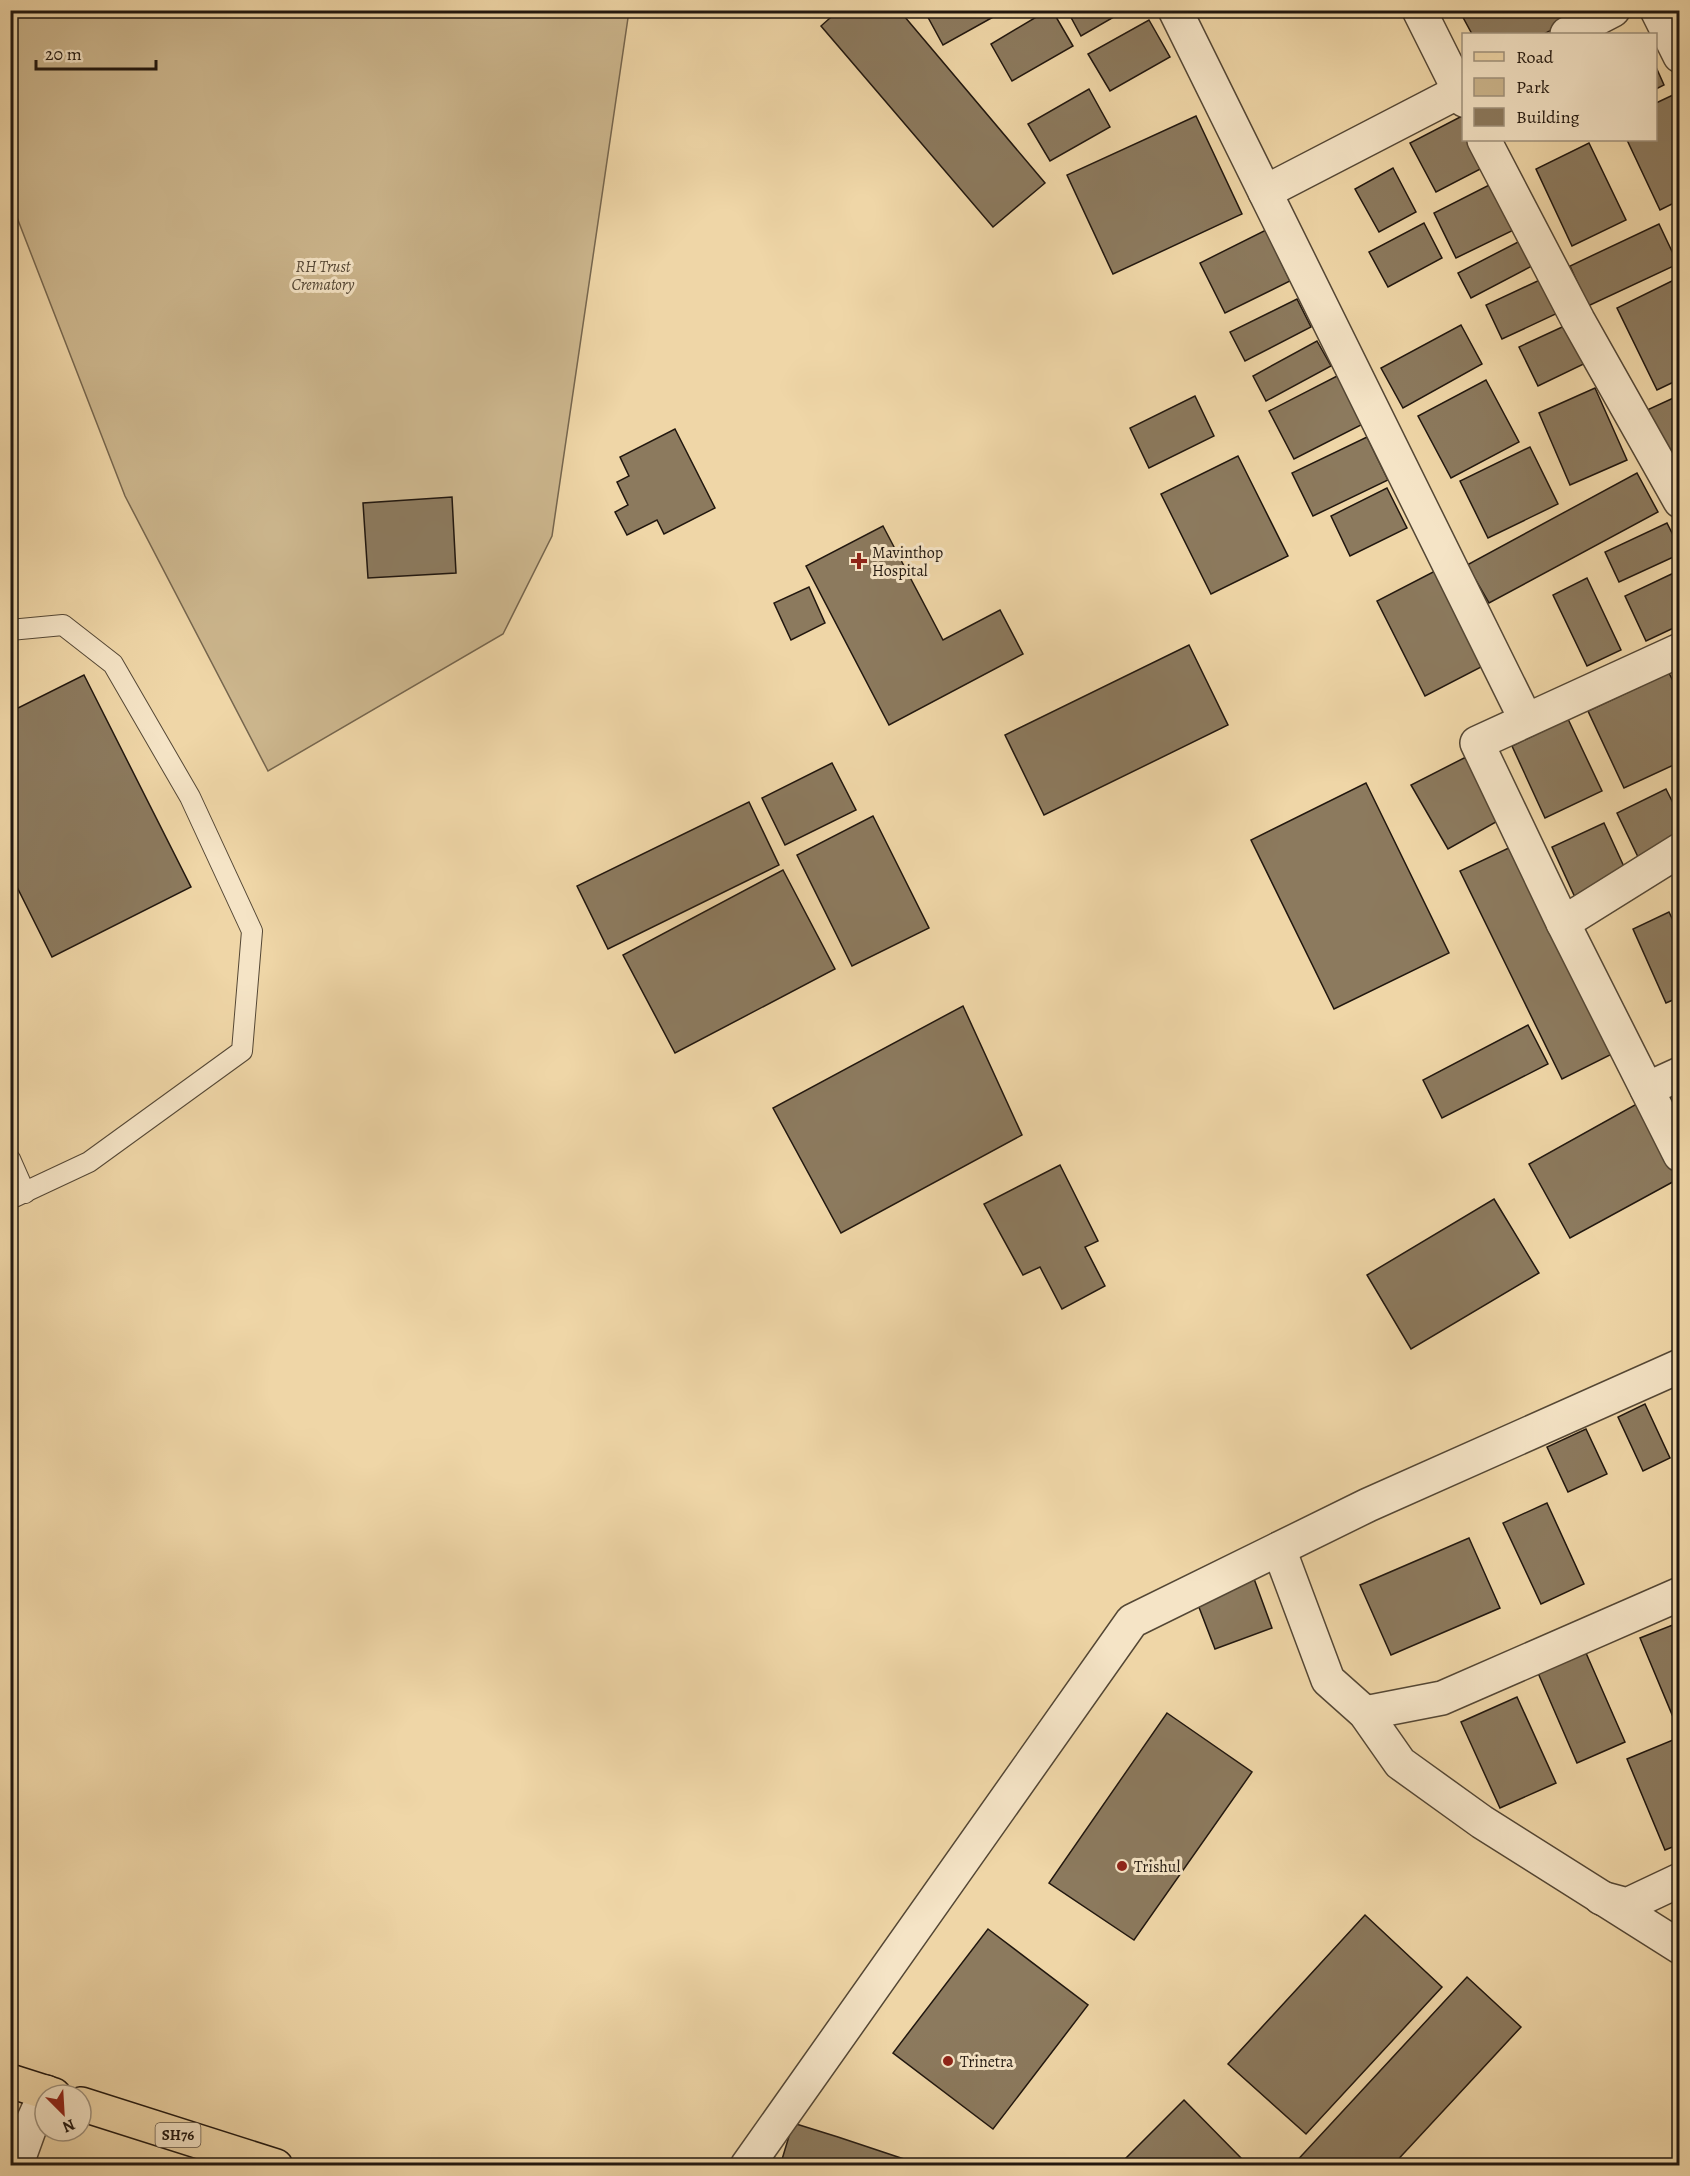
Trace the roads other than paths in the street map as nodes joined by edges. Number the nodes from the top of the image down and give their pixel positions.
1 (1175, 10) edge
2 (1419, 10) edge
3 (1613, 10) edge
4 (1657, 10) edge
5 (1570, 33) edge
6 (1680, 56) edge
7 (1462, 94) edge
8 (1485, 141) edge
9 (1265, 192) junction
10 (1680, 501) edge
11 (10, 630) edge
12 (1680, 650) edge
13 (1527, 720) junction
14 (1680, 850) edge
15 (1563, 922) junction
16 (1680, 1074) edge
17 (1647, 1089) junction
18 (1680, 1155) edge
19 (10, 1159) edge
20 (18, 1196) edge
21 (1680, 1366) edge
22 (1279, 1549) junction
23 (1680, 1594) edge
24 (1365, 1713) junction
25 (1680, 1880) edge
26 (1601, 1898) junction
27 (1680, 1947) edge
28 (10, 2081) edge
29 (33, 2088) edge
30 (93, 2108) edge
31 (33, 2122) edge
32 (16, 2166) edge
33 (276, 2166) edge
34 (747, 2166) edge

1 - 9 street
2 - 7 street
3 - 5 street
4 - 6 street
7 - 9 street
8 - 10 street
9 - 13 street
11 - 20 lane
12 - 13 street
13 - 15 street
14 - 15 street
15 - 17 street
16 - 17 street
17 - 18 street
19 - 20 lane
21 - 22 street
22 - 24 street
22 - 34 street
23 - 24 street
24 - 26 street
25 - 26 street
26 - 27 street
28 - 29 main road
30 - 33 main road, SH76
31 - 32 street

